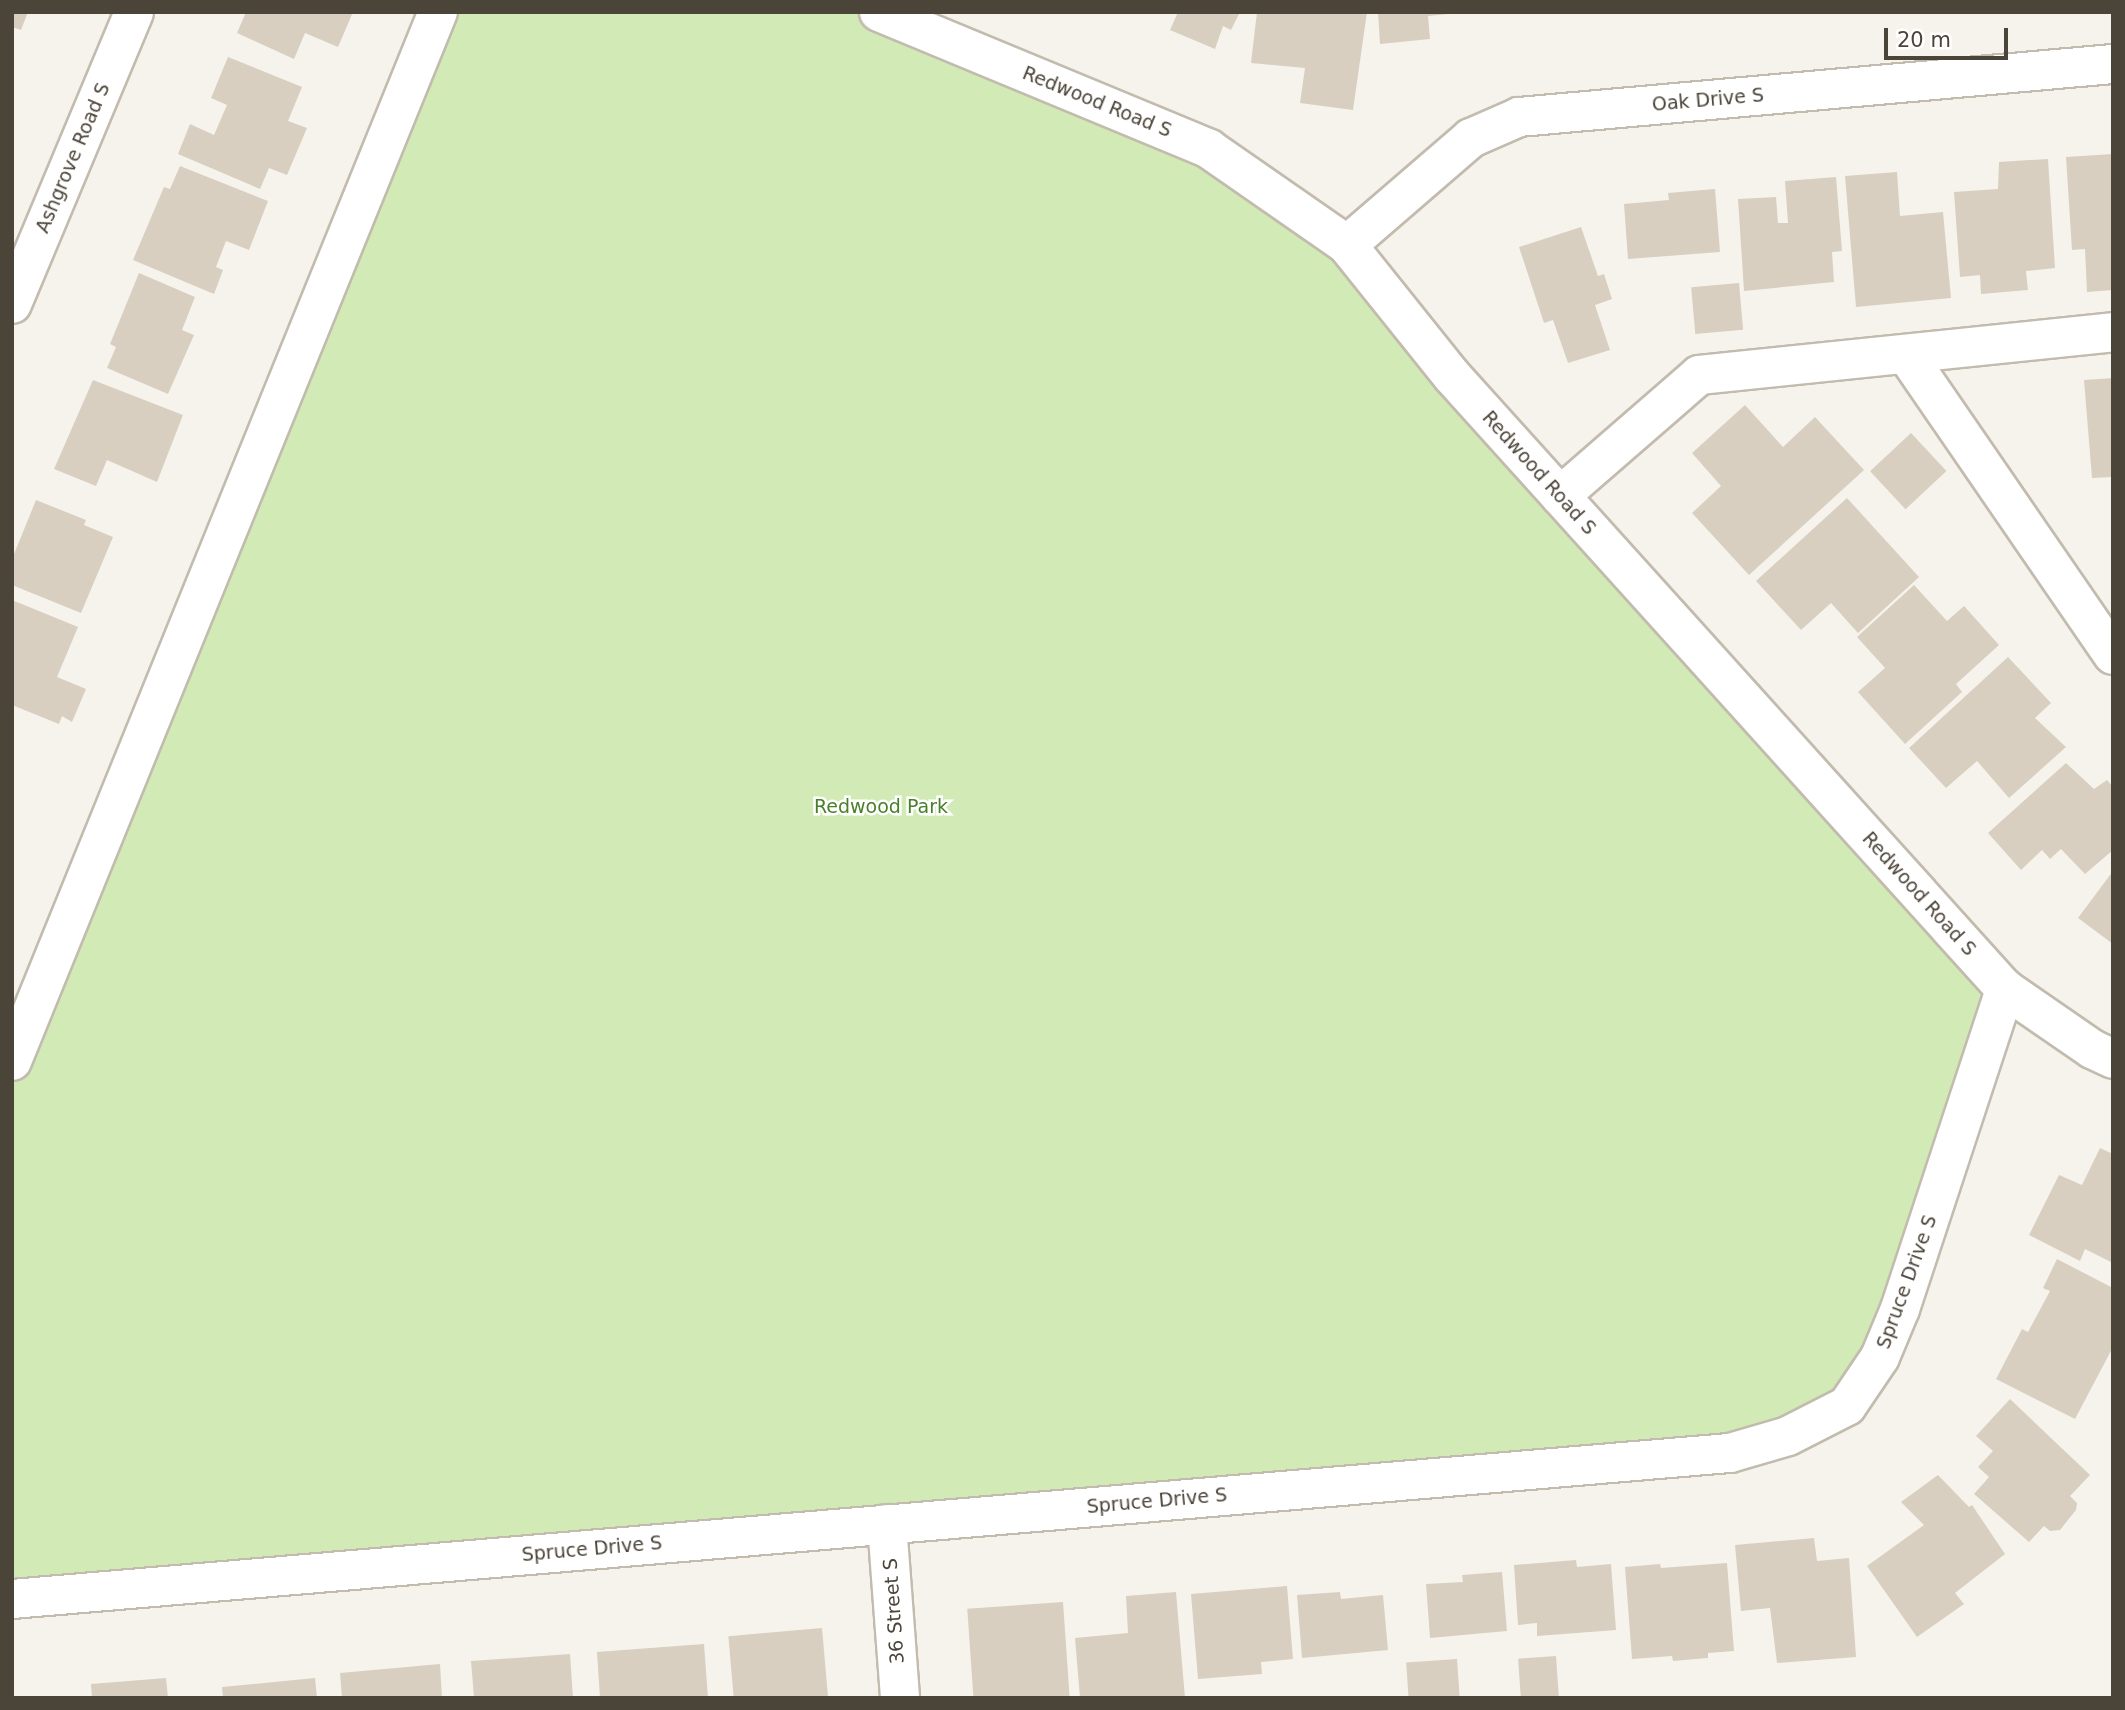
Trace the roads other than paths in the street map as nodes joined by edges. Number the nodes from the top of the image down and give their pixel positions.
1 (134, 12) edge
2 (438, 12) edge
3 (879, 12) edge
4 (2113, 64) edge
5 (1347, 245) junction
6 (12, 304) edge
7 (2113, 332) edge
8 (1906, 354) junction
9 (1560, 496) junction
10 (2113, 655) edge
11 (2005, 989) junction
12 (2113, 1059) edge
13 (12, 1061) edge
14 (887, 1524) junction
15 (12, 1599) edge
16 (900, 1698) edge

1 - 6 street, Ashgrove Road S
2 - 13 street
3 - 5 street, Redwood Road S
4 - 5 street, Oak Drive S
5 - 9 street, Redwood Road S
7 - 8 street
8 - 9 street
8 - 10 street
9 - 11 street, Redwood Road S
11 - 12 street, Redwood Road S
11 - 14 street, Spruce Drive S
14 - 15 street, Spruce Drive S
14 - 16 street, 36 Street S

